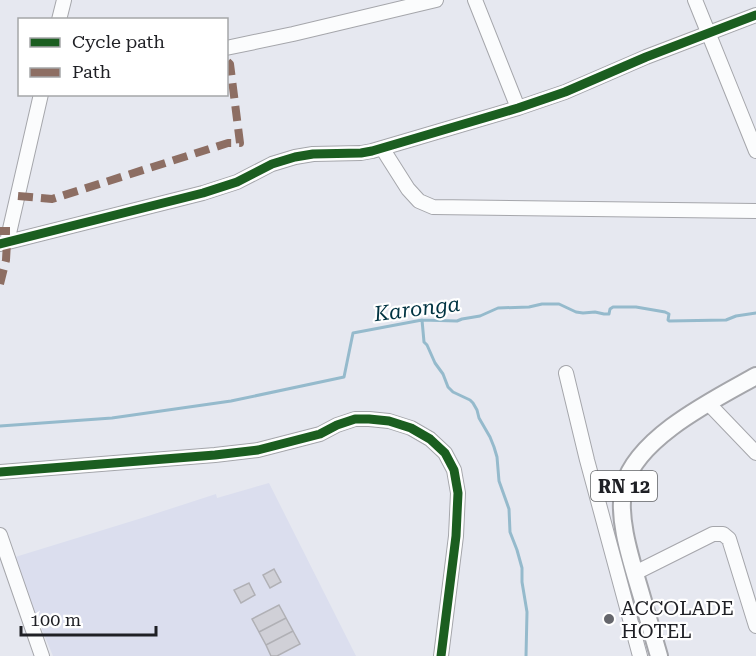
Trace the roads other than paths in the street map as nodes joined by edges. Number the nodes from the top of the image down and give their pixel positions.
1 (63, 0) edge
2 (436, 0) edge
3 (475, 0) edge
4 (695, 0) edge
5 (756, 15) edge
6 (59, 18) edge
7 (708, 33) junction
8 (228, 48) edge
9 (41, 96) edge
10 (518, 108) junction
11 (382, 148) junction
12 (756, 152) edge
13 (756, 211) edge
14 (4, 243) edge
15 (566, 373) dead end
16 (756, 376) edge
17 (708, 403) junction
18 (756, 453) edge
19 (0, 472) edge
20 (0, 535) edge
21 (635, 573) junction
22 (756, 626) edge
23 (42, 656) edge
24 (441, 656) edge
25 (640, 656) edge
26 (658, 656) edge

1 - 6 street
2 - 8 street
3 - 10 street
4 - 7 street
5 - 7 street
7 - 10 street
7 - 12 street
9 - 14 street
10 - 11 street
11 - 13 street
11 - 14 street
15 - 25 street
16 - 17 main road, RN 12
17 - 18 street
17 - 21 main road, RN 12
19 - 24 street
20 - 23 street
21 - 22 street
21 - 26 main road, RN 12

